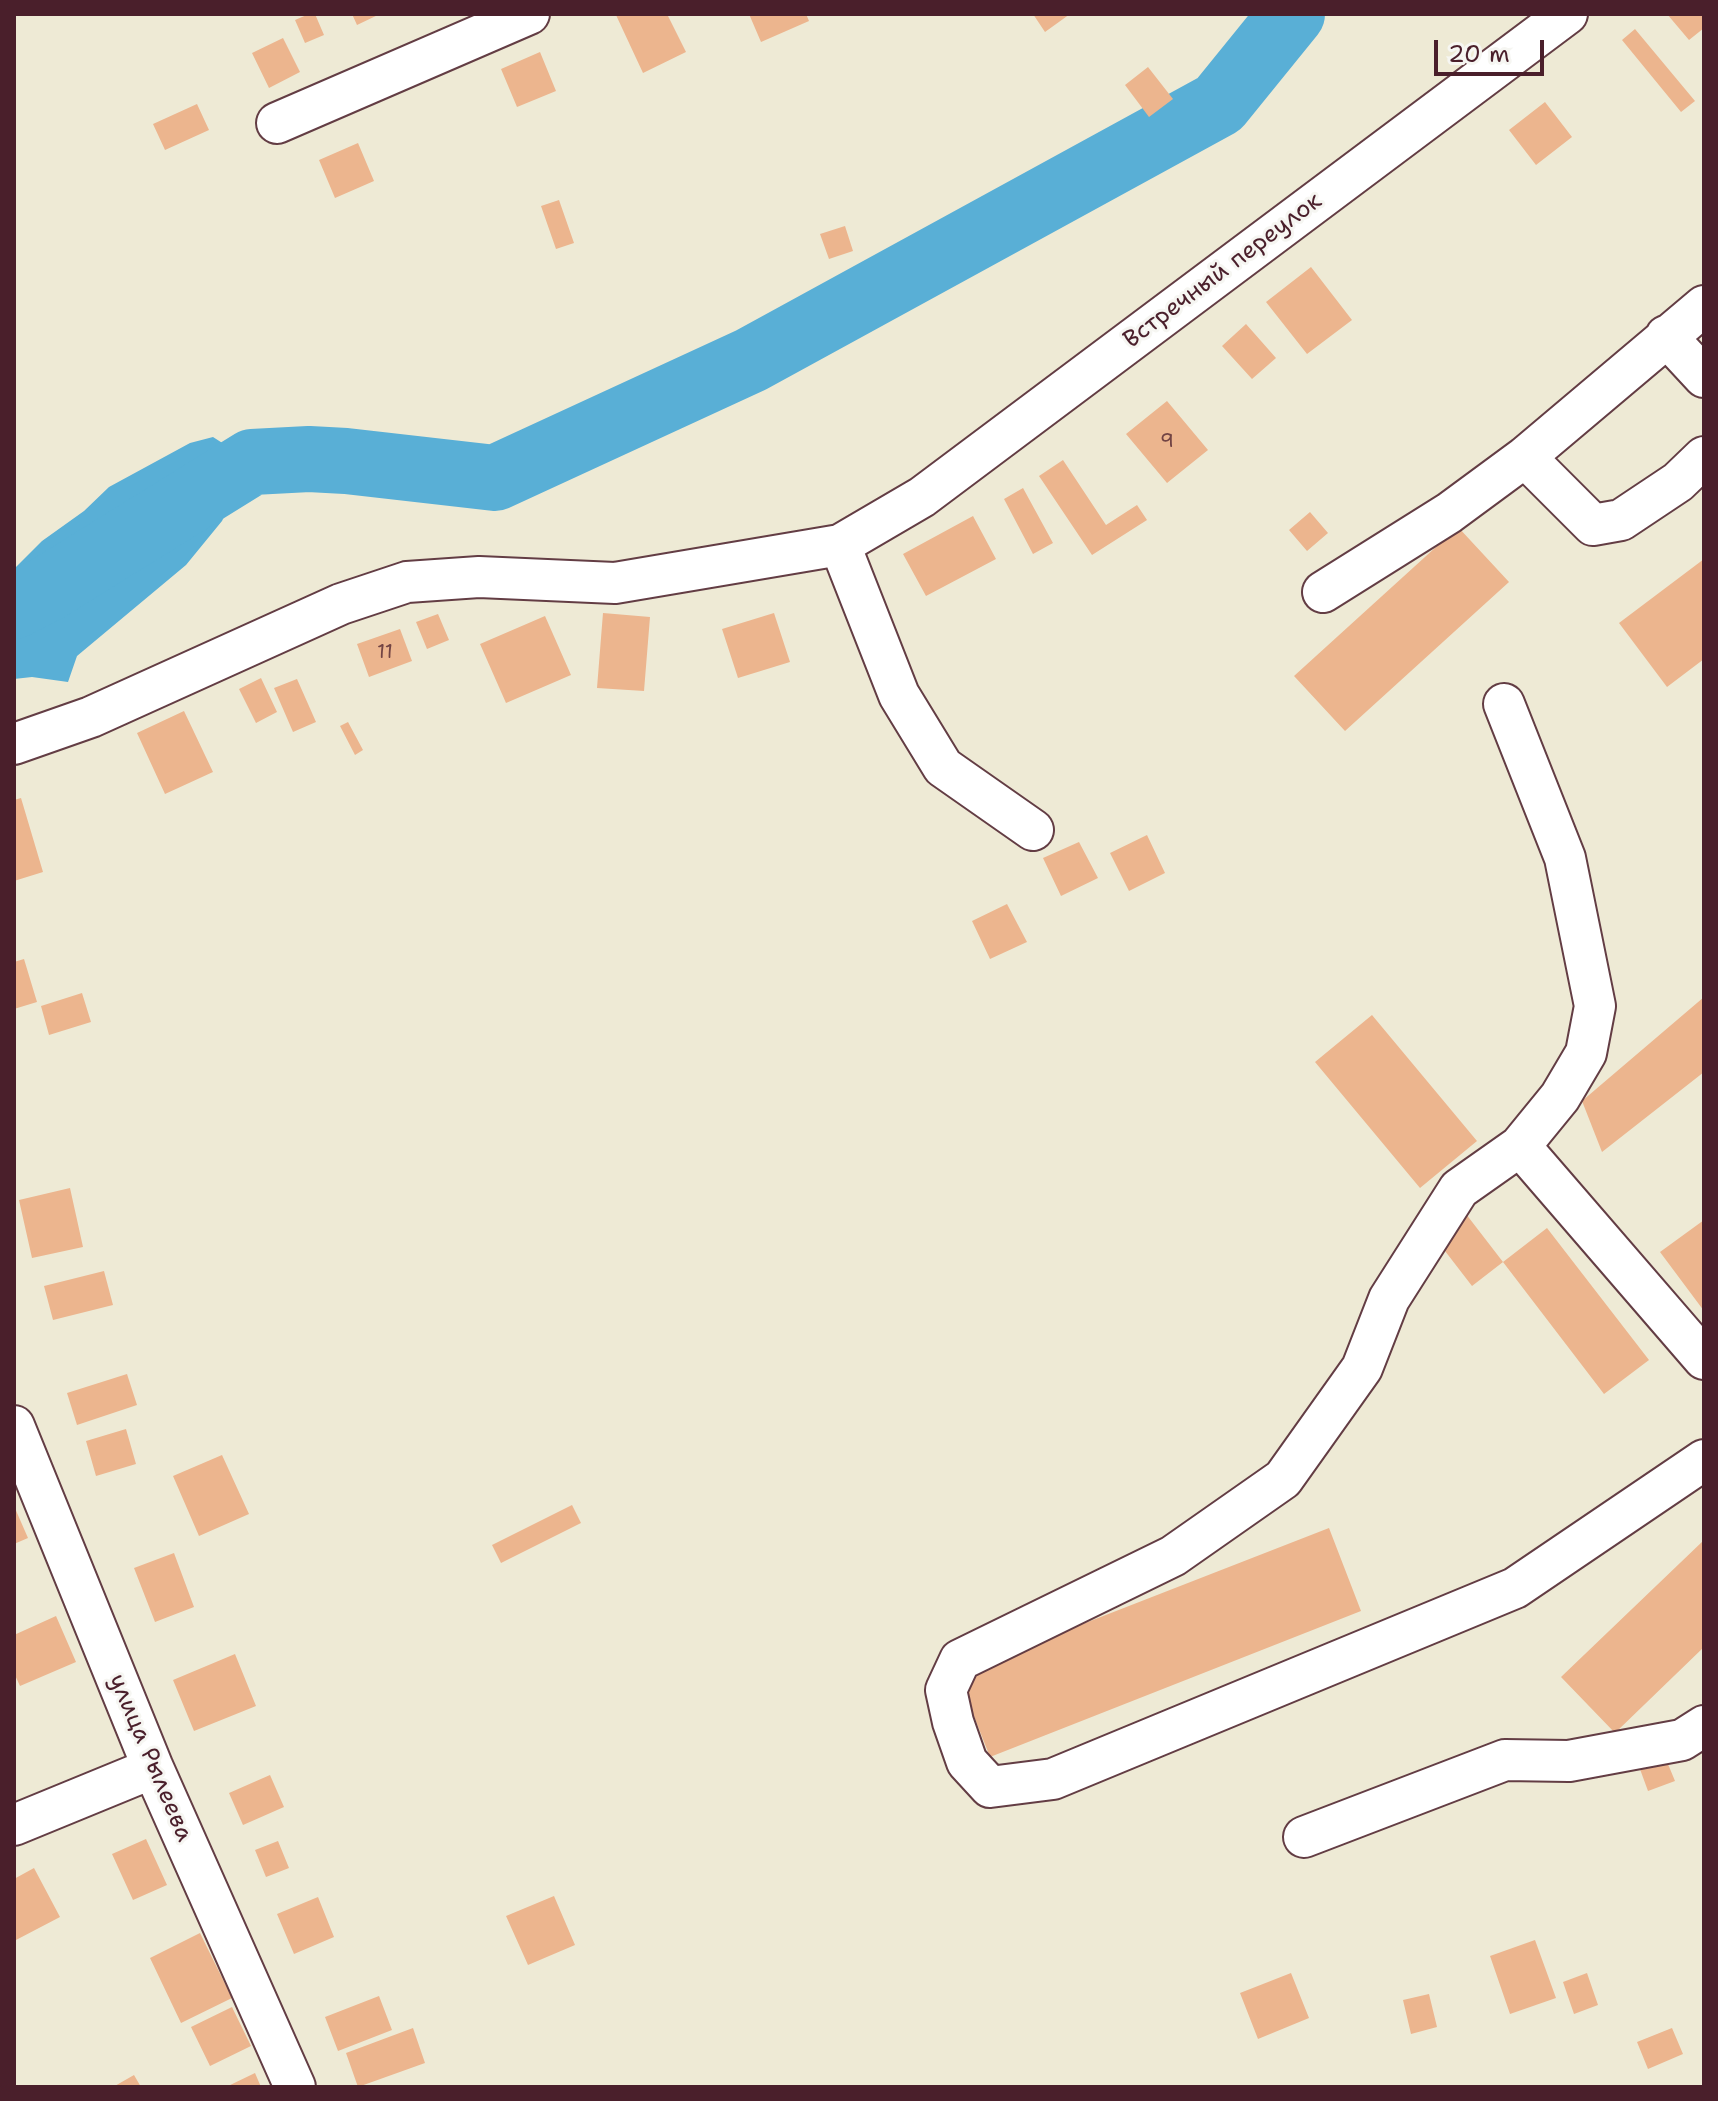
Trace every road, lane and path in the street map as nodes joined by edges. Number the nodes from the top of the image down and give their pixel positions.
1 (529, 14) edge
2 (1567, 14) edge
3 (277, 123) dead end
4 (1704, 306) edge
5 (1666, 336) junction
6 (1704, 377) edge
7 (1525, 457) junction
8 (1704, 457) edge
9 (840, 545) junction
10 (1323, 592) dead end
11 (1504, 704) dead end
12 (14, 744) edge
13 (1033, 830) dead end
14 (1520, 1146) junction
15 (1704, 1359) edge
16 (14, 1426) edge
17 (1704, 1460) edge
18 (1704, 1726) edge
19 (153, 1768) junction
20 (14, 1825) edge
21 (1304, 1837) dead end
22 (295, 2087) edge

1 - 3 street
2 - 9 street, Встречный переулок
4 - 5 street
5 - 6 street
5 - 7 street
7 - 8 street
7 - 10 street
9 - 12 street, Встречный переулок
9 - 13 street
11 - 14 street
14 - 15 street
14 - 17 street
16 - 19 street, улица Рылеева
18 - 21 street
19 - 20 street
19 - 22 street, улица Рылеева

